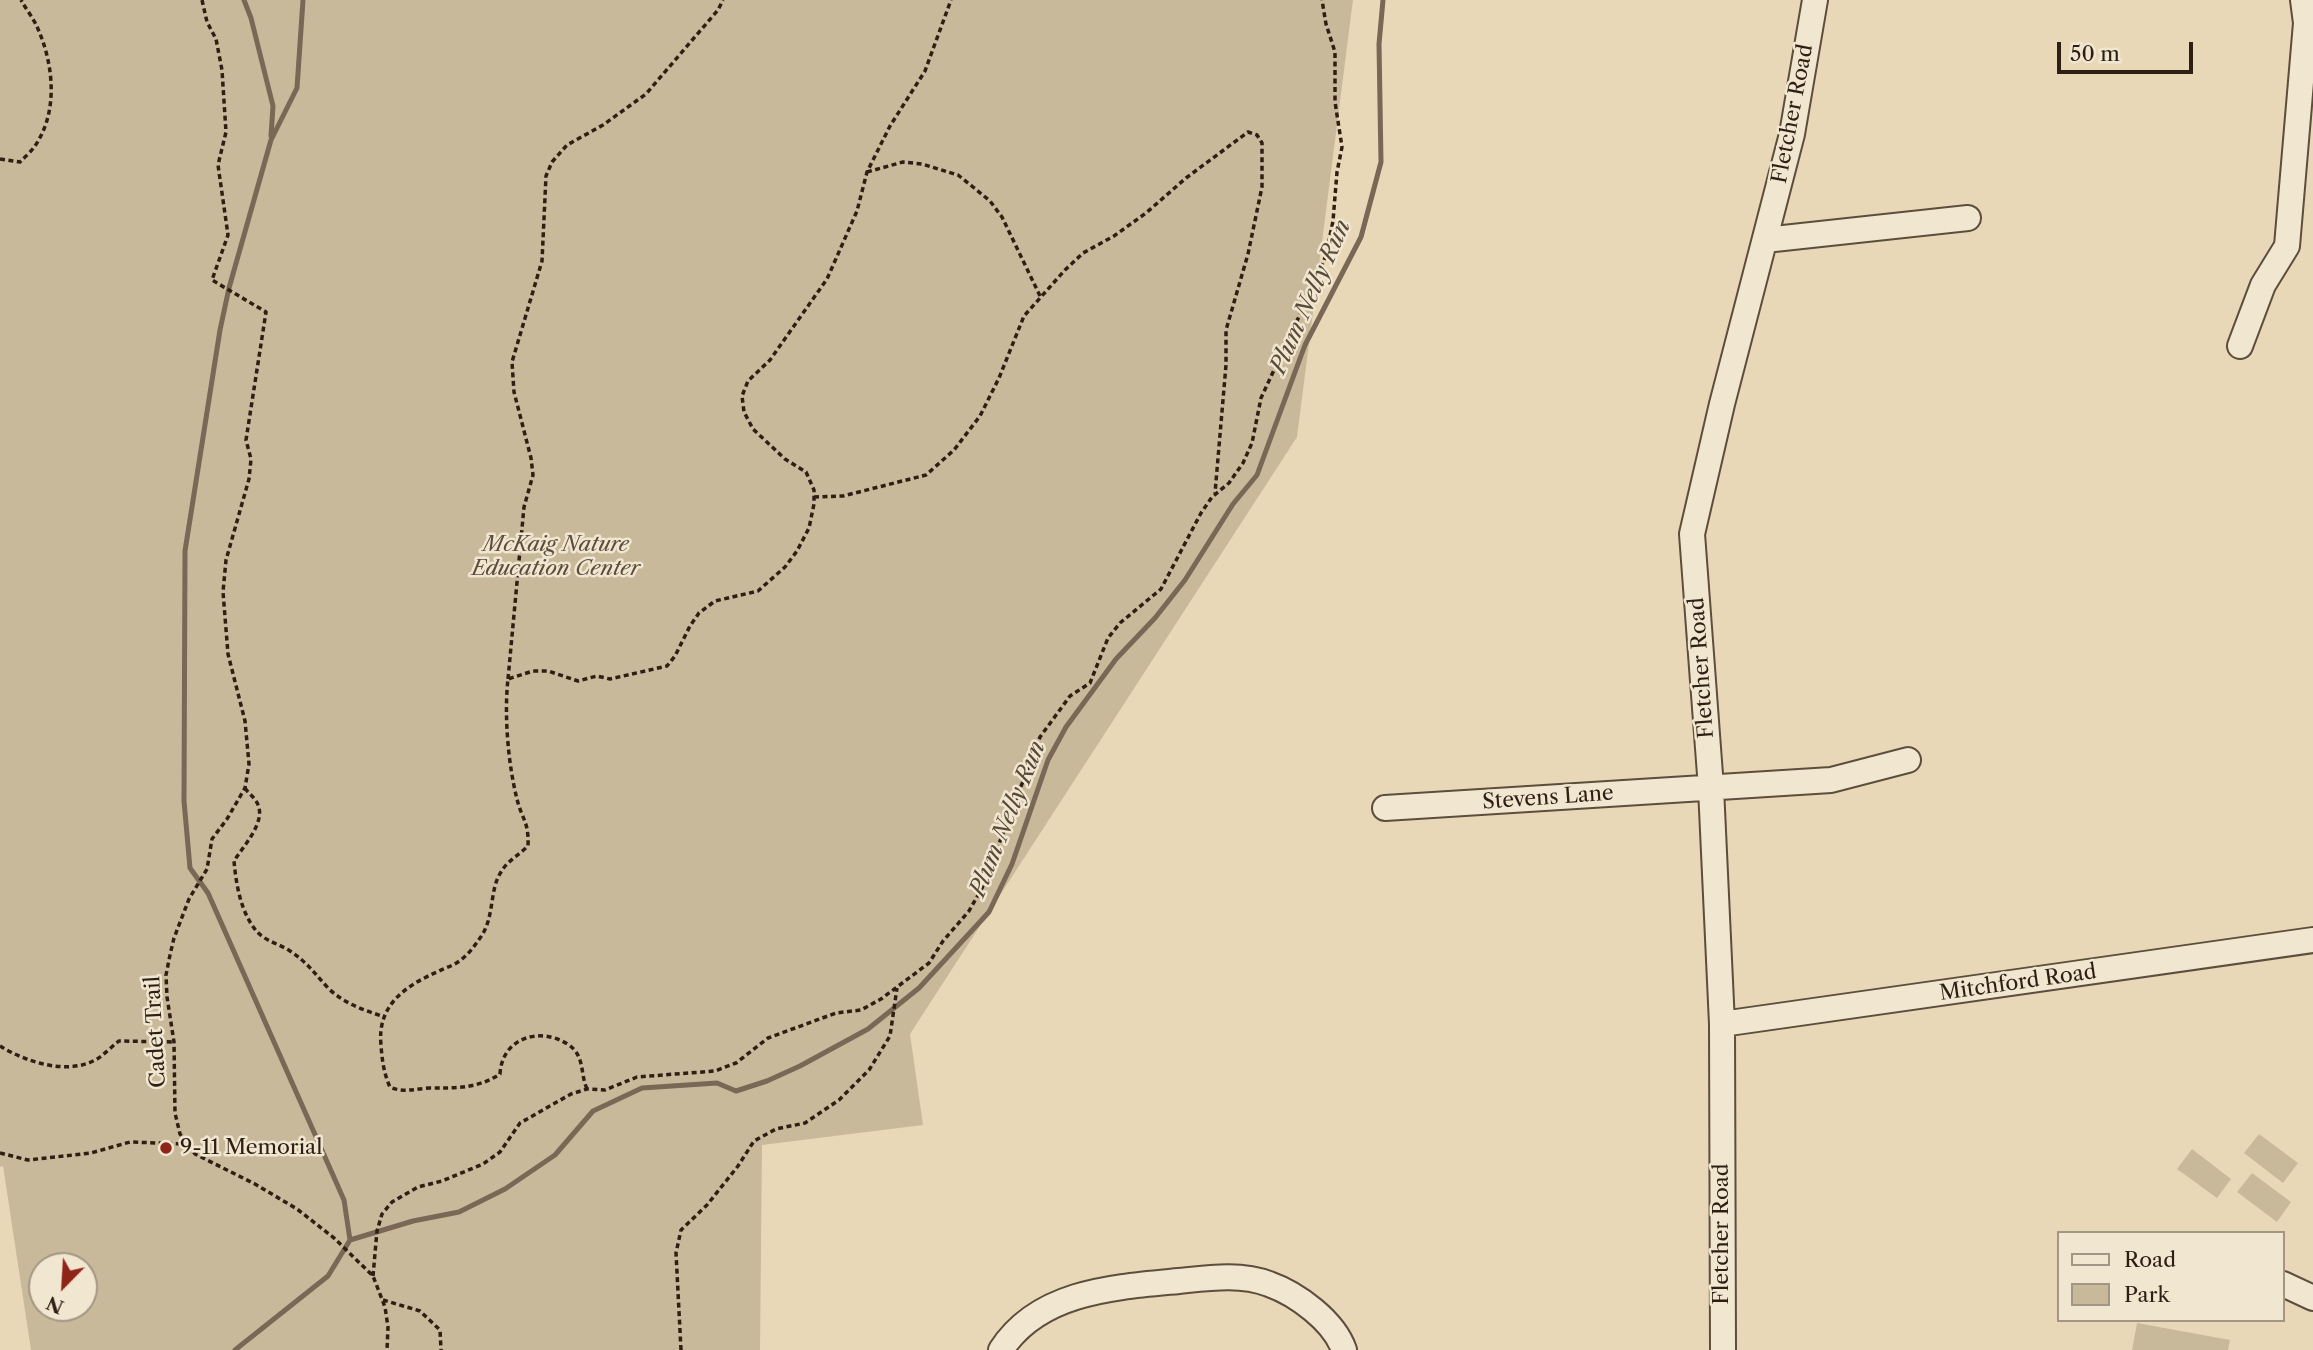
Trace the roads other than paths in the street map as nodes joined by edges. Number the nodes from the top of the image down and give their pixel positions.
1 (1815, 0) edge
2 (2304, 11) edge
3 (1968, 218) dead end
4 (1765, 240) junction
5 (2239, 346) dead end
6 (1908, 760) dead end
7 (1711, 788) junction
8 (1385, 808) dead end
9 (2313, 940) edge
10 (1722, 1024) junction
11 (2285, 1285) edge
12 (2313, 1298) edge
13 (1001, 1350) edge
14 (1344, 1350) edge
15 (1723, 1350) edge

1 - 4 street, Fletcher Road
2 - 5 street
3 - 4 street
4 - 7 street, Fletcher Road
6 - 7 street, Stevens Lane
7 - 8 street, Stevens Lane
7 - 10 street, Fletcher Road
9 - 10 street, Mitchford Road
10 - 15 street, Fletcher Road
11 - 12 street
13 - 14 street

